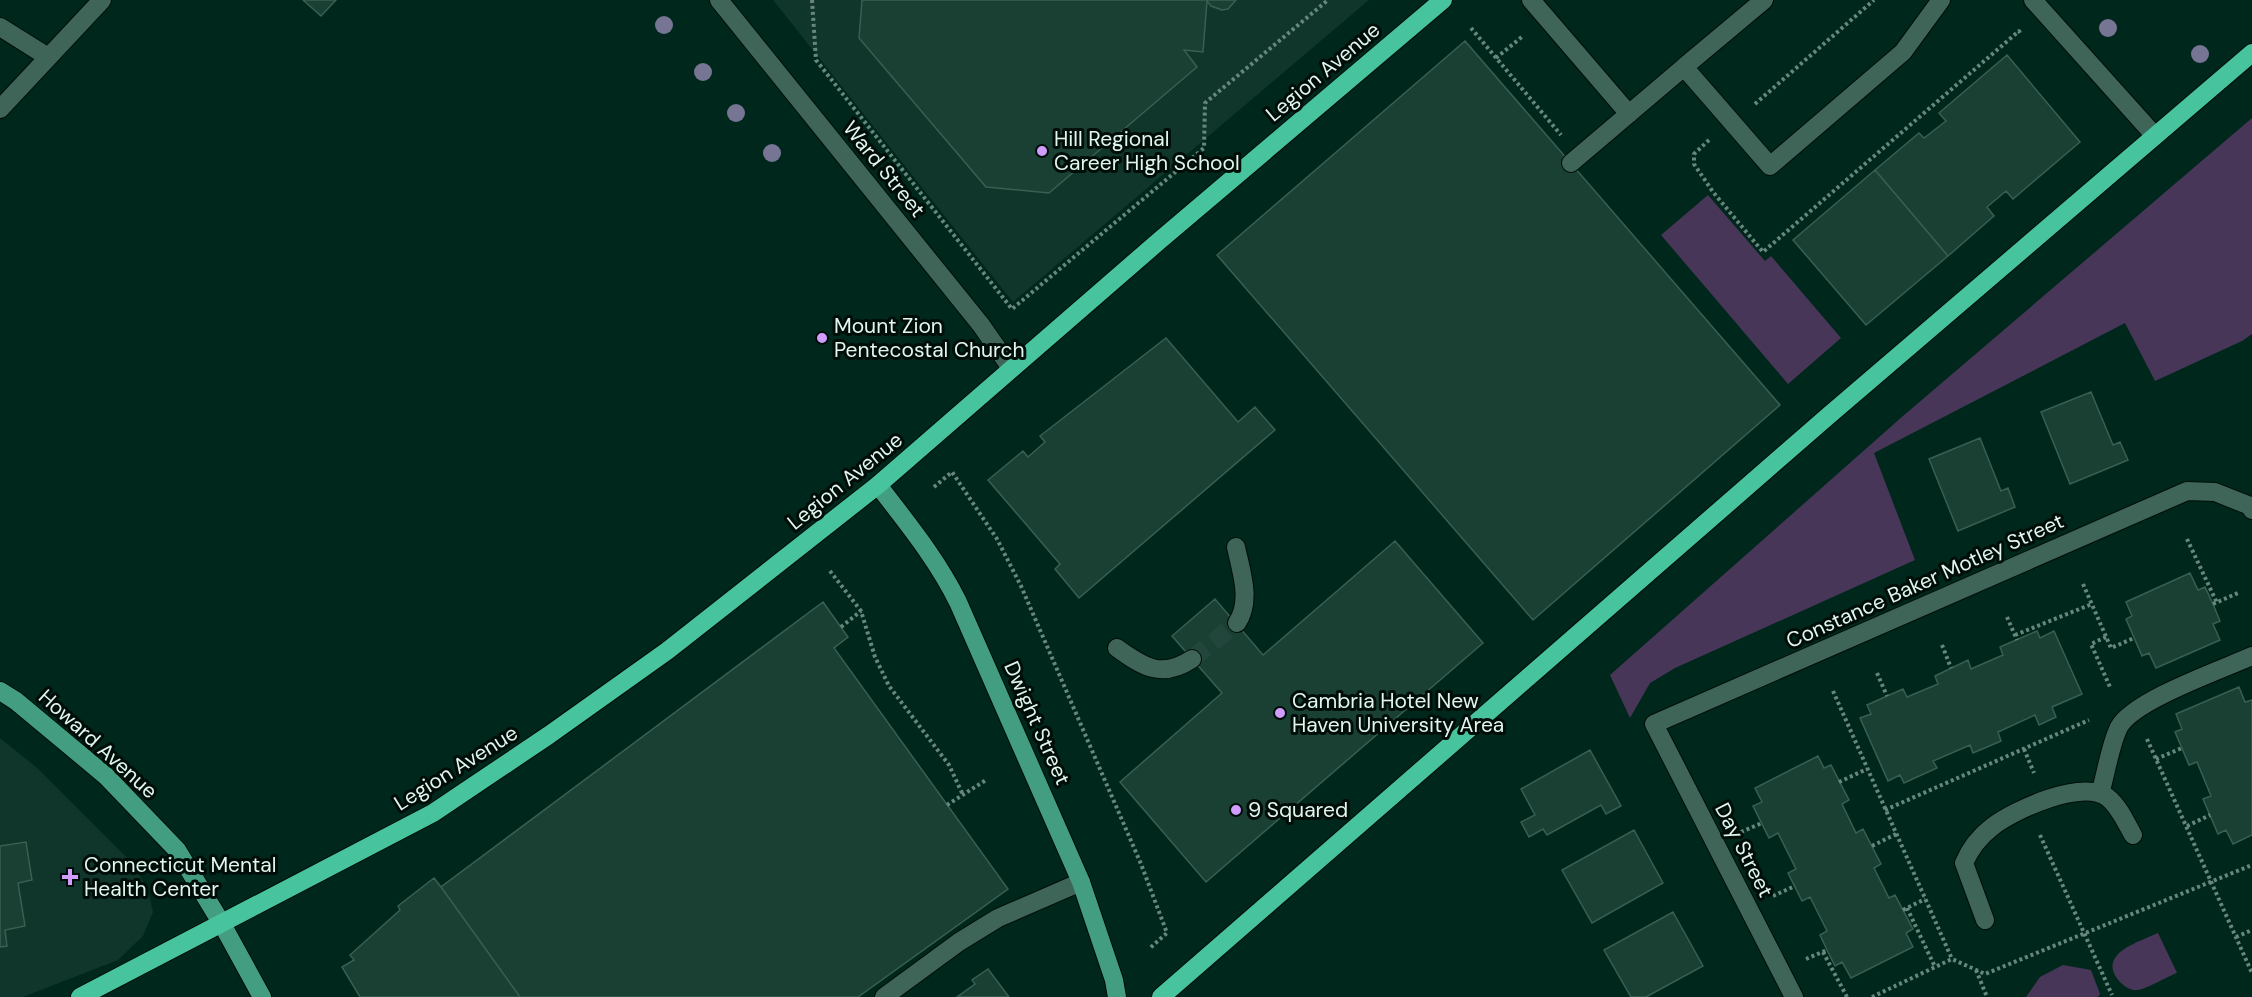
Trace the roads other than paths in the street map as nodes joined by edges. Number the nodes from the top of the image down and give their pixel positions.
1 (102, 0) edge
2 (718, 0) edge
3 (1443, 0) edge
4 (1531, 0) edge
5 (1764, 0) edge
6 (1941, 0) edge
7 (2033, 0) edge
8 (0, 27) edge
9 (2252, 53) edge
10 (48, 57) junction
11 (1684, 67) junction
12 (0, 109) edge
13 (1629, 114) junction
14 (2155, 136) junction
15 (1575, 160) road end
16 (1011, 368) junction
17 (878, 485) junction
18 (2252, 510) edge
19 (1236, 547) dead end
20 (1236, 623) tunnel mouth
21 (1117, 648) dead end
22 (2252, 656) edge
23 (1192, 659) tunnel mouth
24 (0, 691) edge
25 (1654, 724) joint
26 (2100, 794) junction
27 (2133, 835) dead end
28 (1081, 882) junction
29 (1985, 920) dead end
30 (222, 924) junction
31 (80, 997) edge
32 (262, 997) edge
33 (884, 997) edge
34 (1117, 997) edge
35 (1161, 997) edge
36 (1794, 997) edge

1 - 10 street
2 - 16 street, Ward Street
3 - 16 highway, Legion Avenue
4 - 13 street
5 - 11 street
6 - 11 street
7 - 14 street
8 - 10 street
9 - 14 highway
10 - 12 street
11 - 13 street
13 - 15 street
14 - 35 highway
16 - 17 highway, Legion Avenue
17 - 28 main road, Dwight Street
17 - 30 highway, Legion Avenue
18 - 25 street, Constance Baker Motley Street
19 - 20 street
21 - 23 street
22 - 26 street
24 - 30 main road, Howard Avenue
25 - 36 street, Day Street
26 - 27 street
26 - 29 street
28 - 33 street
28 - 34 main road, Dwight Street
30 - 31 highway, Legion Avenue
30 - 32 main road, Howard Avenue

